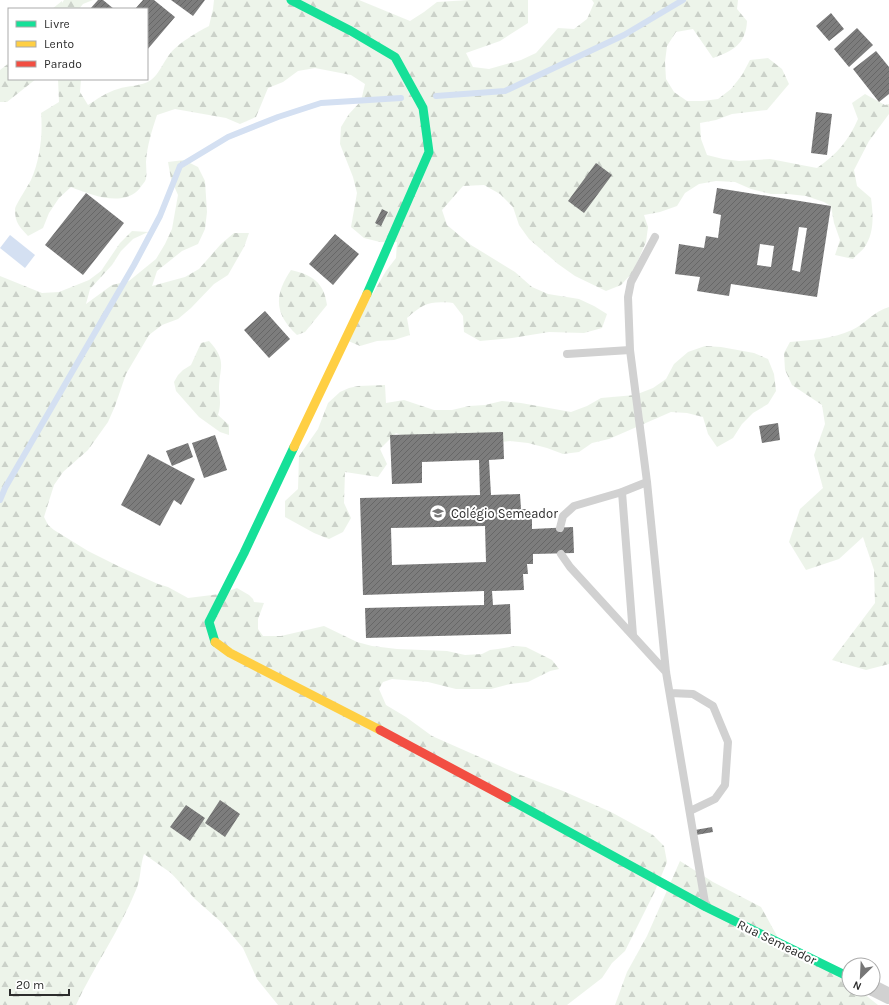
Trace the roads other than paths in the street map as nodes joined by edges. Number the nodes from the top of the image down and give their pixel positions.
1 (291, 0) edge
2 (655, 237) dead end
3 (630, 350) junction
4 (568, 354) dead end
5 (647, 482) junction
6 (622, 492) junction
7 (560, 528) dead end
8 (561, 554) dead end
9 (633, 635) junction
10 (666, 672) junction
11 (670, 693) junction
12 (690, 811) junction
13 (706, 907) junction
14 (841, 973) edge

1 - 13 street, Rua Semeador
2 - 3 lane
3 - 4 lane
3 - 5 lane
5 - 6 lane
5 - 10 lane
6 - 7 lane
6 - 9 lane
8 - 9 lane
9 - 10 lane
10 - 11 lane
11 - 12 lane
11 - 12 lane
12 - 13 lane
13 - 14 street, Rua Semeador

